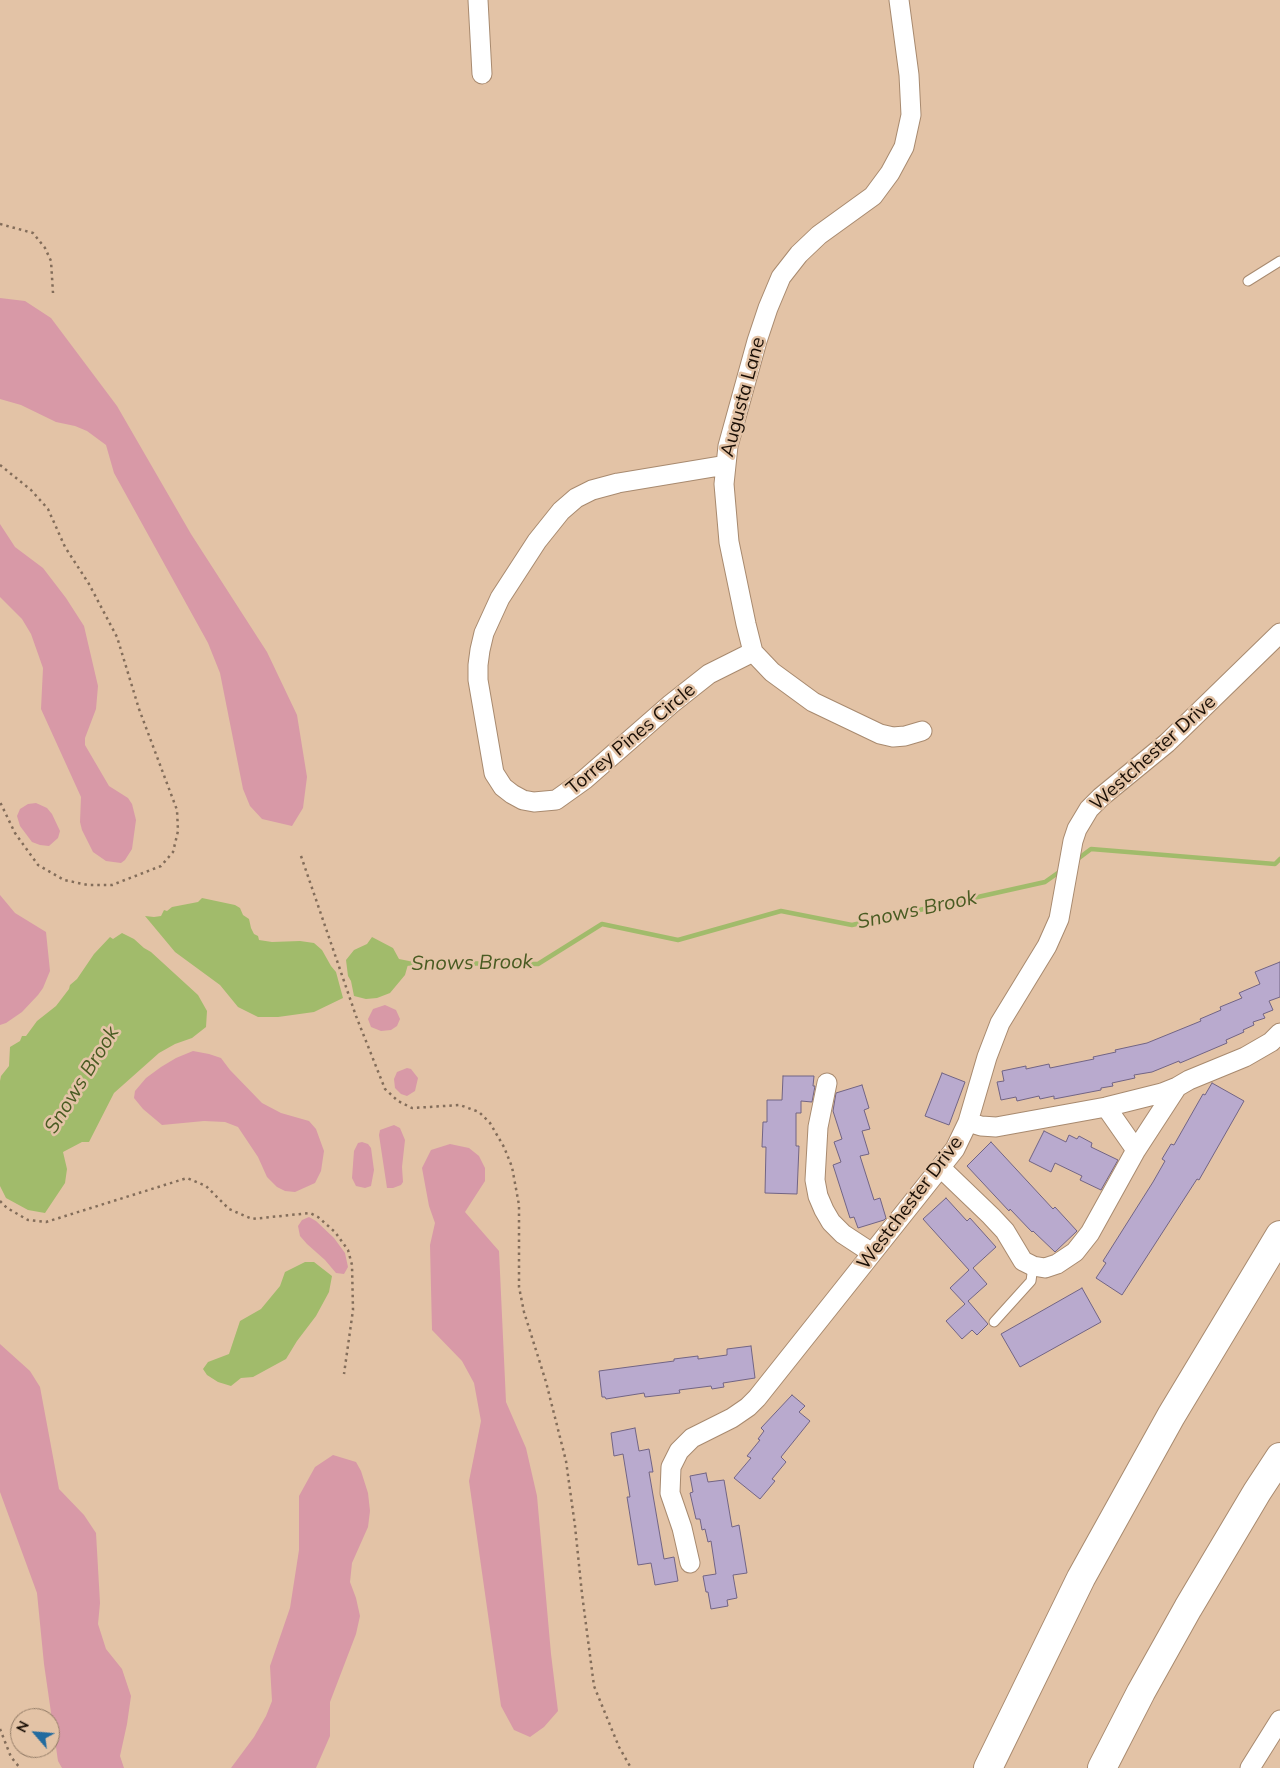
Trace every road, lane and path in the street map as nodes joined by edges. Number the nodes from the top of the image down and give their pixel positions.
1 (478, 0) edge
2 (899, 0) edge
3 (482, 74) dead end
4 (0, 224) edge
5 (1280, 261) edge
6 (1248, 281) dead end
7 (53, 293) dead end
8 (0, 465) edge
9 (726, 465) junction
10 (1280, 633) edge
11 (753, 652) junction
12 (922, 731) dead end
13 (0, 802) edge
14 (300, 856) dead end
15 (1280, 1034) edge
16 (826, 1083) dead end
17 (1177, 1087) junction
18 (1106, 1107) junction
19 (968, 1122) junction
20 (1136, 1150) junction
21 (941, 1168) junction
22 (0, 1201) edge
23 (1280, 1235) edge
24 (872, 1254) junction
25 (1033, 1266) junction
26 (994, 1322) dead end
27 (344, 1374) dead end
28 (1280, 1457) edge
29 (690, 1563) dead end
30 (1280, 1720) edge
31 (0, 1729) edge
32 (20, 1768) edge
33 (631, 1768) edge
34 (988, 1768) edge
35 (1102, 1768) edge
36 (1250, 1768) edge

1 - 3 street
2 - 9 street, Augusta Lane
4 - 7 path
5 - 6 lane
8 - 13 path
9 - 11 street, Augusta Lane
9 - 11 street, Torrey Pines Circle
10 - 19 street, Westchester Drive
11 - 12 street, Augusta Lane
14 - 33 path
15 - 17 street
16 - 24 street
17 - 18 street
17 - 20 street
18 - 19 street
18 - 20 street
19 - 21 street, Westchester Drive
20 - 25 street
21 - 24 street, Westchester Drive
21 - 25 street
22 - 27 path
23 - 34 highway
24 - 29 street, Westchester Drive
25 - 26 lane
28 - 35 highway
30 - 36 street
31 - 32 path

